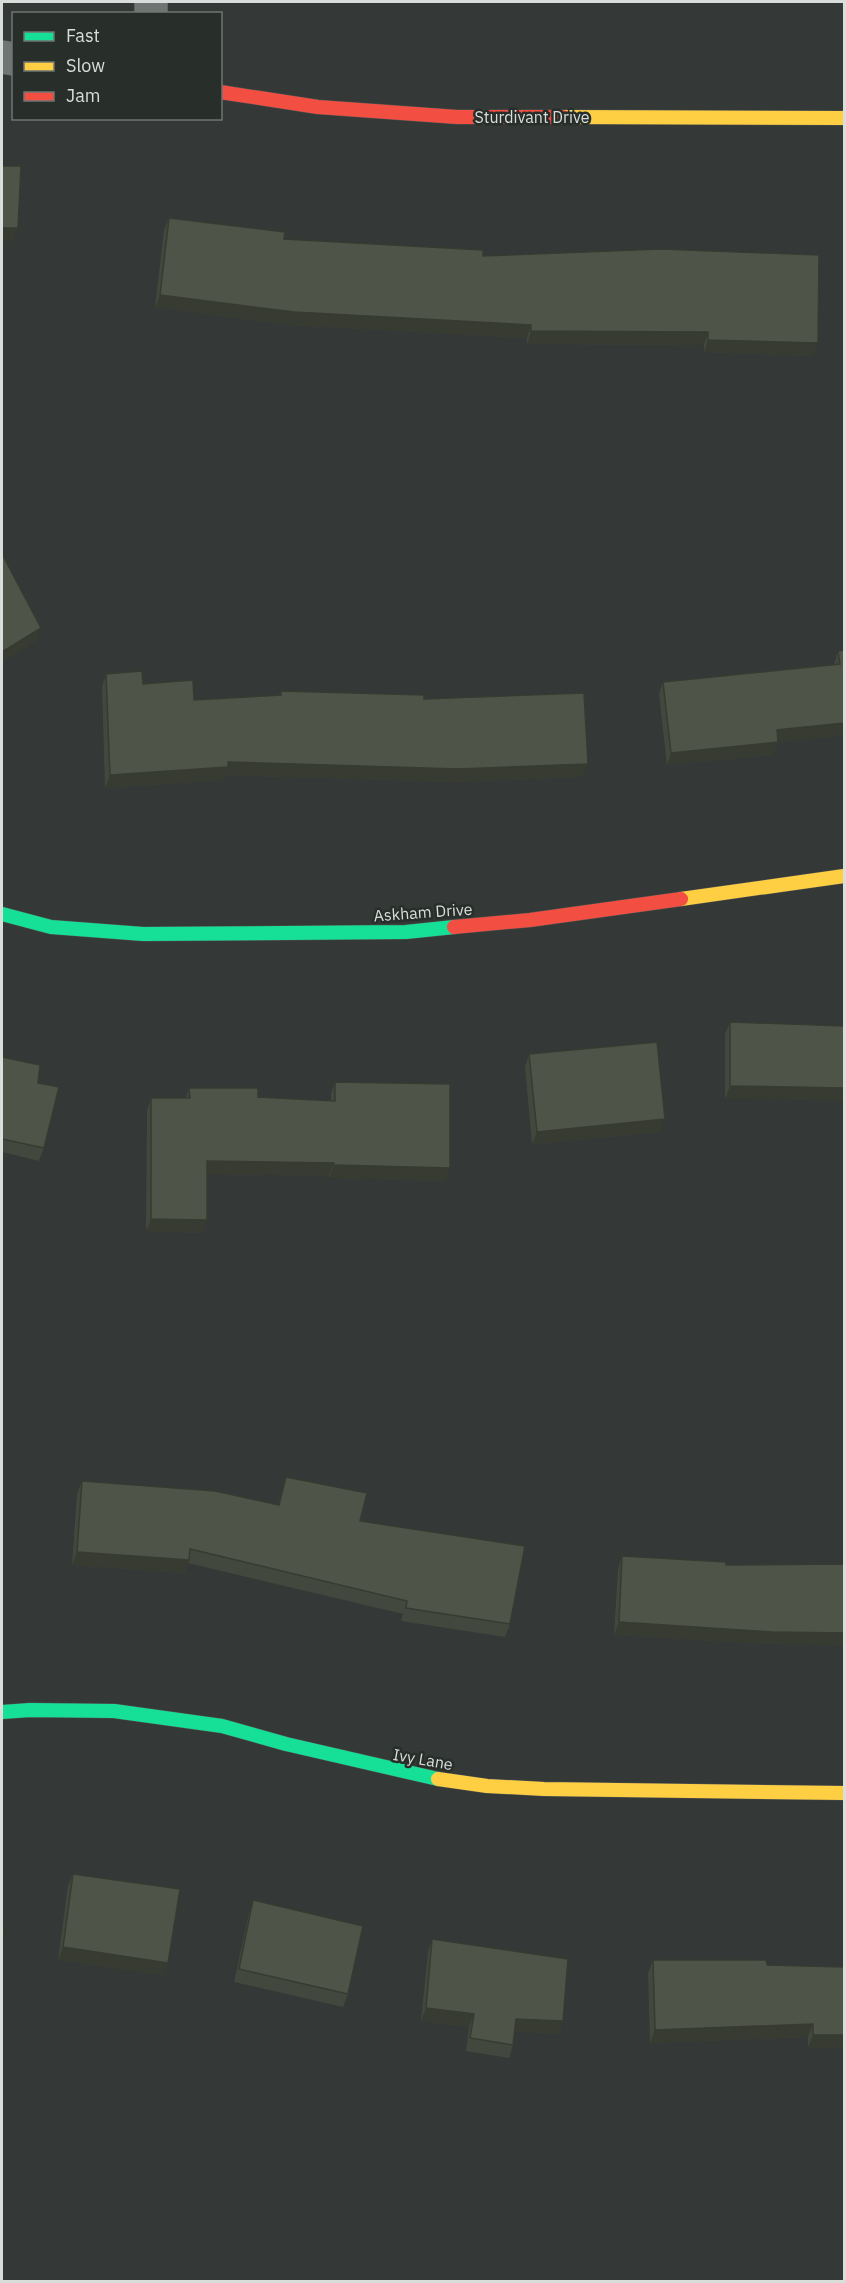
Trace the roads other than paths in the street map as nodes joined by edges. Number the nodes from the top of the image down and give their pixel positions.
1 (222, 92) edge
2 (844, 118) edge
3 (844, 876) edge
4 (2, 914) edge
5 (2, 1712) edge
6 (844, 1793) edge

1 - 2 street, Sturdivant Drive
3 - 4 street, Askham Drive
5 - 6 street, Ivy Lane

